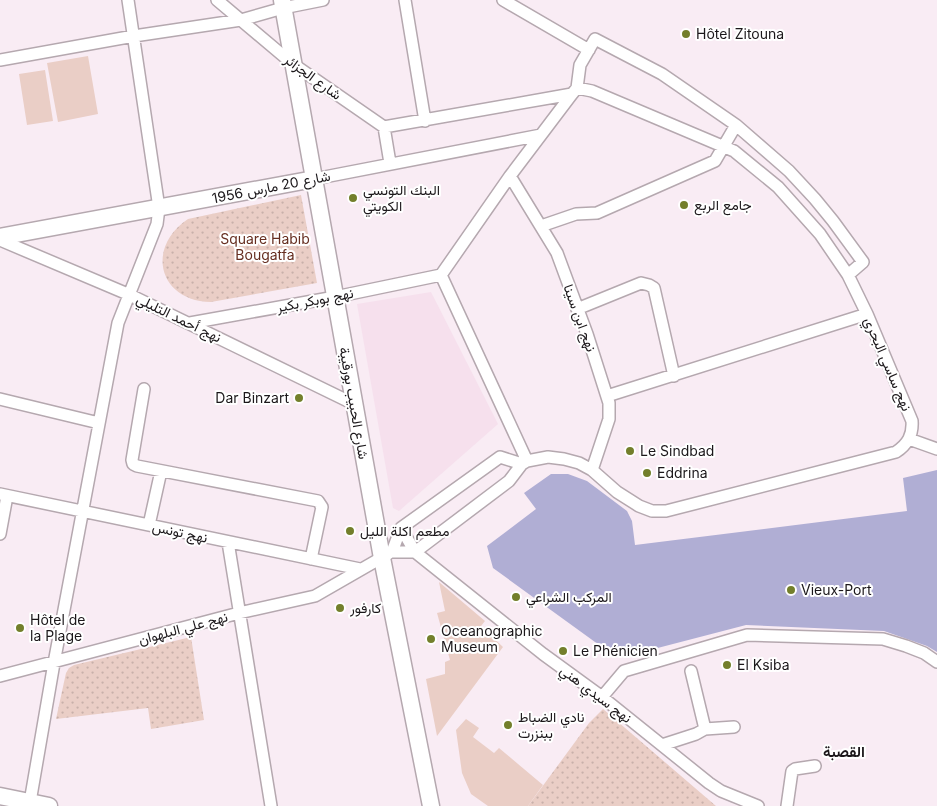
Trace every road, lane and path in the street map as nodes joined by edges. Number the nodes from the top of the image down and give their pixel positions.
1 (128, 0) edge
2 (217, 0) edge
3 (322, 0) edge
4 (405, 0) edge
5 (503, 0) edge
6 (283, 4) edge
7 (240, 20) junction
8 (134, 36) junction
9 (588, 50) junction
10 (0, 60) edge
11 (293, 64) junction
12 (574, 91) junction
13 (425, 120) junction
14 (736, 125) junction
15 (384, 127) junction
16 (541, 135) junction
17 (725, 146) junction
18 (390, 163) junction
19 (510, 176) junction
20 (314, 179) junction
21 (159, 208) junction
22 (541, 226) junction
23 (0, 238) edge
24 (440, 275) junction
25 (848, 275) junction
26 (130, 295) junction
27 (335, 297) junction
28 (576, 309) junction
29 (867, 314) junction
30 (190, 323) junction
31 (674, 376) junction
32 (144, 389) dead end
33 (607, 396) junction
34 (0, 399) edge
35 (354, 404) junction
36 (99, 423) junction
37 (909, 439) junction
38 (937, 449) edge
39 (524, 462) junction
40 (592, 470) junction
41 (161, 471) junction
42 (3, 495) edge
43 (83, 512) junction
44 (149, 525) junction
45 (401, 528) junction
46 (0, 534) edge
47 (228, 542) junction
48 (414, 552) junction
49 (387, 555) junction
50 (310, 559) junction
51 (360, 569) junction
52 (239, 613) junction
53 (937, 662) edge
54 (54, 663) junction
55 (691, 671) dead end
56 (0, 676) edge
57 (602, 697) junction
58 (734, 727) dead end
59 (705, 729) junction
60 (662, 745) junction
61 (815, 766) dead end
62 (0, 796) edge
63 (30, 802) junction
64 (50, 806) edge
65 (271, 806) edge
66 (431, 806) edge
67 (758, 806) edge
68 (787, 806) edge

1 - 8 street
2 - 7 street, شارع الجزائر
3 - 6 street
4 - 13 street
5 - 9 street
6 - 7 street
6 - 11 main road, شارع الحبيب بورقيبة
7 - 8 street
7 - 11 street, شارع الجزائر
8 - 10 street
8 - 21 street
9 - 12 street
9 - 14 street
11 - 15 street, شارع الجزائر
11 - 20 main road, شارع الحبيب بورقيبة
12 - 13 street
12 - 16 street
12 - 17 street, نهج ساسي البحري
13 - 15 street
14 - 17 street
14 - 25 street
15 - 18 street
16 - 18 street, شارع 20 مارس 1956
16 - 19 street
17 - 22 street
17 - 25 street, نهج ساسي البحري
18 - 20 street, شارع 20 مارس 1956
19 - 22 street, نهج ابن سينا
19 - 24 street
20 - 21 main road, شارع 20 مارس 1956
20 - 27 main road, شارع الحبيب بورقيبة
21 - 23 main road, شارع 20 مارس 1956
21 - 26 street
22 - 28 street, نهج ابن سينا
23 - 26 street, نهج أحمد التليلي
24 - 27 street, نهج بوبكر بكير
24 - 39 street
25 - 29 street, نهج ساسي البحري
26 - 30 street, نهج أحمد التليلي
26 - 36 street
27 - 30 street, نهج بوبكر بكير
27 - 35 main road, شارع الحبيب بورقيبة
28 - 31 street
28 - 33 street, نهج ابن سينا
29 - 31 street
29 - 37 street, نهج ساسي البحري
30 - 35 street, نهج أحمد التليلي
31 - 33 street
32 - 41 street
33 - 40 street, نهج ابن سينا
34 - 36 street
35 - 49 main road, شارع الحبيب بورقيبة
36 - 43 street
37 - 38 street
37 - 40 street
39 - 40 street
39 - 45 street
39 - 48 street
41 - 44 street
41 - 50 street
42 - 43 street, نهج تونس
42 - 46 street
43 - 44 street, نهج تونس
43 - 54 street
44 - 47 street, نهج تونس
45 - 48 street, نهج سيدي هني
45 - 49 street
47 - 50 street, نهج تونس
47 - 52 street
48 - 49 street
48 - 57 street, نهج سيدي هني
49 - 51 street, نهج علي البلهوان
49 - 66 main road, شارع الحبيب بورقيبة
50 - 51 street, نهج تونس
51 - 52 street, نهج علي البلهوان
52 - 54 street, نهج علي البلهوان
52 - 65 street
53 - 57 street
54 - 56 street, نهج علي البلهوان
54 - 63 street
55 - 59 street
57 - 60 street, نهج سيدي هني
58 - 59 street
59 - 60 street
60 - 67 street, نهج سيدي هني
61 - 68 street
62 - 63 main road
63 - 64 main road

